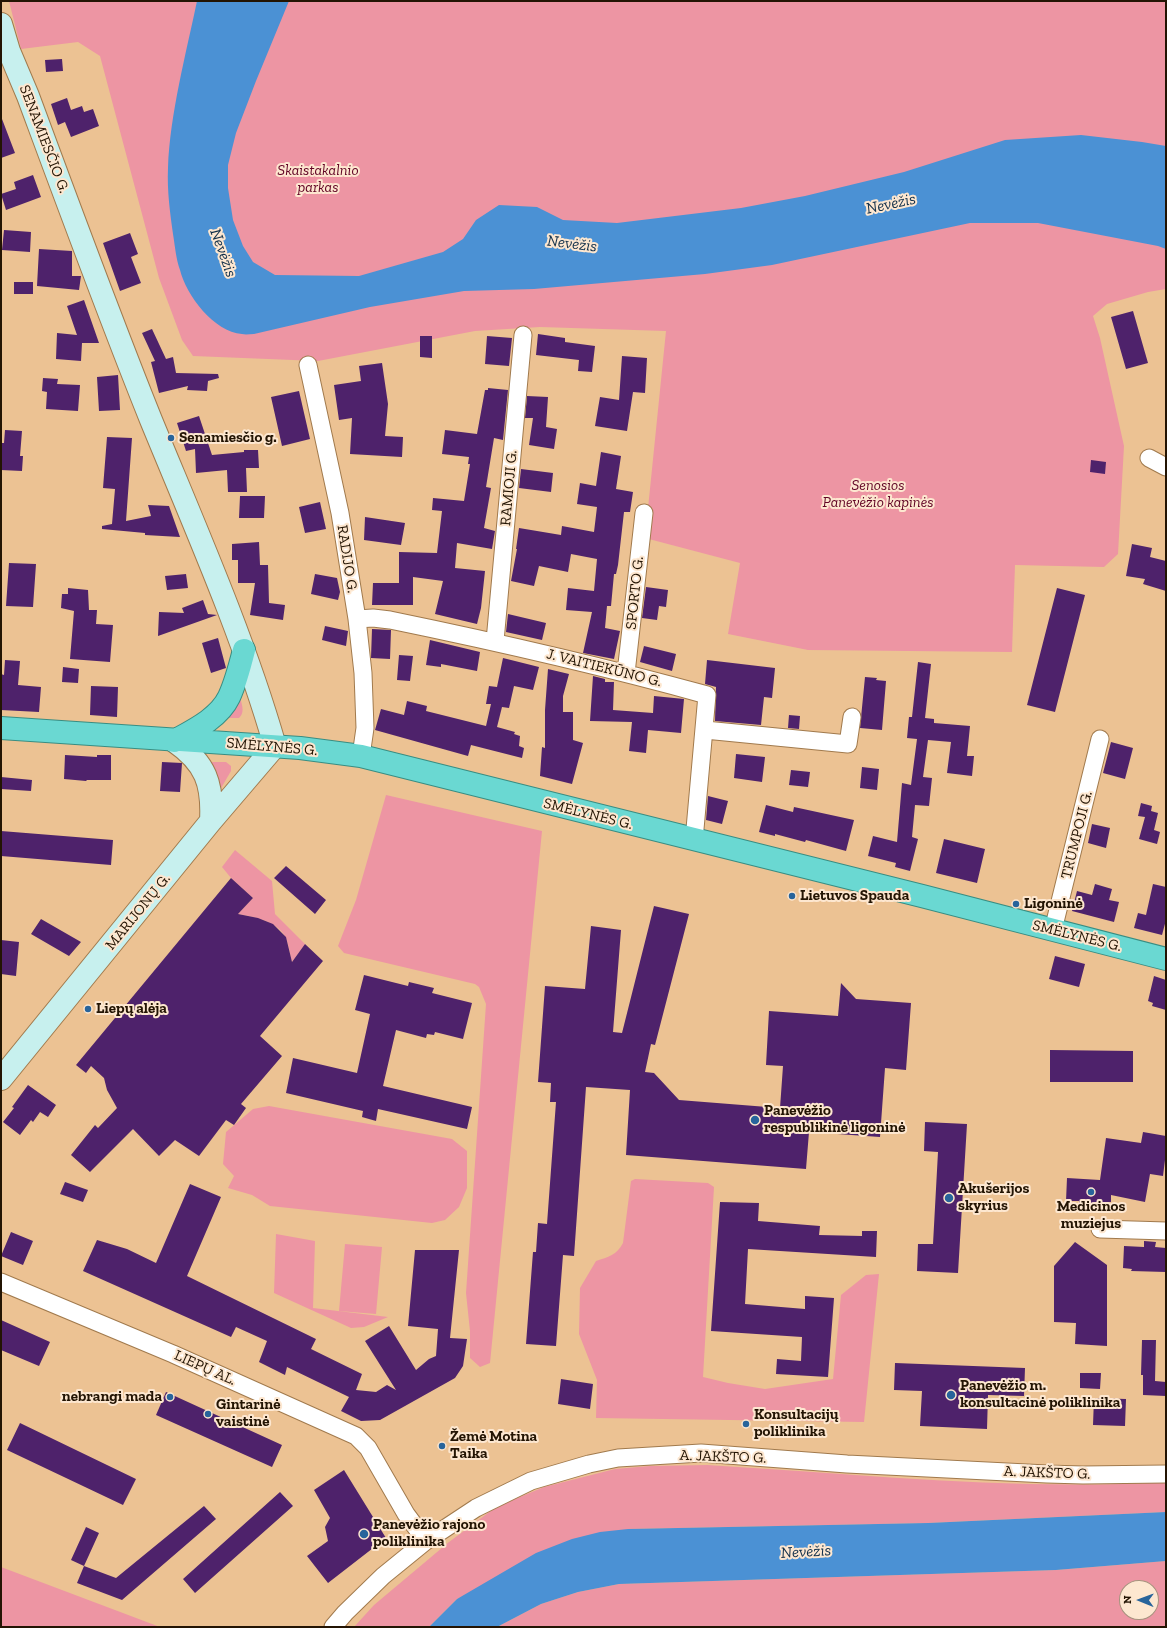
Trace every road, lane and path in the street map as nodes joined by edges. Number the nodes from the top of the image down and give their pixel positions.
1 (1, 24) edge
2 (523, 335) dead end
3 (308, 365) dead end
4 (1149, 458) dead end
5 (1166, 467) edge
6 (644, 513) dead end
7 (357, 619) junction
8 (495, 641) junction
9 (244, 650) junction
10 (626, 673) junction
11 (852, 716) dead end
12 (1, 728) edge
13 (705, 730) junction
14 (1100, 739) dead end
15 (174, 741) junction
16 (275, 746) junction
17 (361, 756) junction
18 (212, 821) junction
19 (694, 840) junction
20 (1053, 930) junction
21 (1166, 959) edge
22 (1, 1079) edge
23 (1100, 1229) dead end
24 (1166, 1231) edge
25 (1, 1282) edge
26 (1166, 1474) edge
27 (426, 1541) junction
28 (333, 1627) edge

1 - 9 main road, SENAMIESČIO G.
2 - 8 street, RAMIOJI G.
3 - 7 street, RADIJO G.
4 - 5 street
6 - 10 street, SPORTO G.
7 - 8 street, J. VAITIEKŪNO G.
7 - 17 street, RADIJO G.
8 - 10 street, J. VAITIEKŪNO G.
9 - 15 highway
9 - 16 main road, SENAMIESČIO G.
10 - 13 street, J. VAITIEKŪNO G.
11 - 13 street
12 - 15 highway, SMĖLYNĖS G.
13 - 19 street, J. VAITIEKŪNO G.
14 - 20 street, TRUMPOJI G.
15 - 16 highway, SMĖLYNĖS G.
15 - 18 main road
16 - 17 highway, SMĖLYNĖS G.
16 - 18 main road, MARIJONŲ G.
17 - 19 highway, SMĖLYNĖS G.
18 - 22 main road, MARIJONŲ G.
19 - 20 highway, SMĖLYNĖS G.
20 - 21 highway, SMĖLYNĖS G.
23 - 24 street
25 - 27 street, LIEPŲ AL.
26 - 27 street, A. JAKŠTO G.
27 - 28 street, A. JAKŠTO G.

